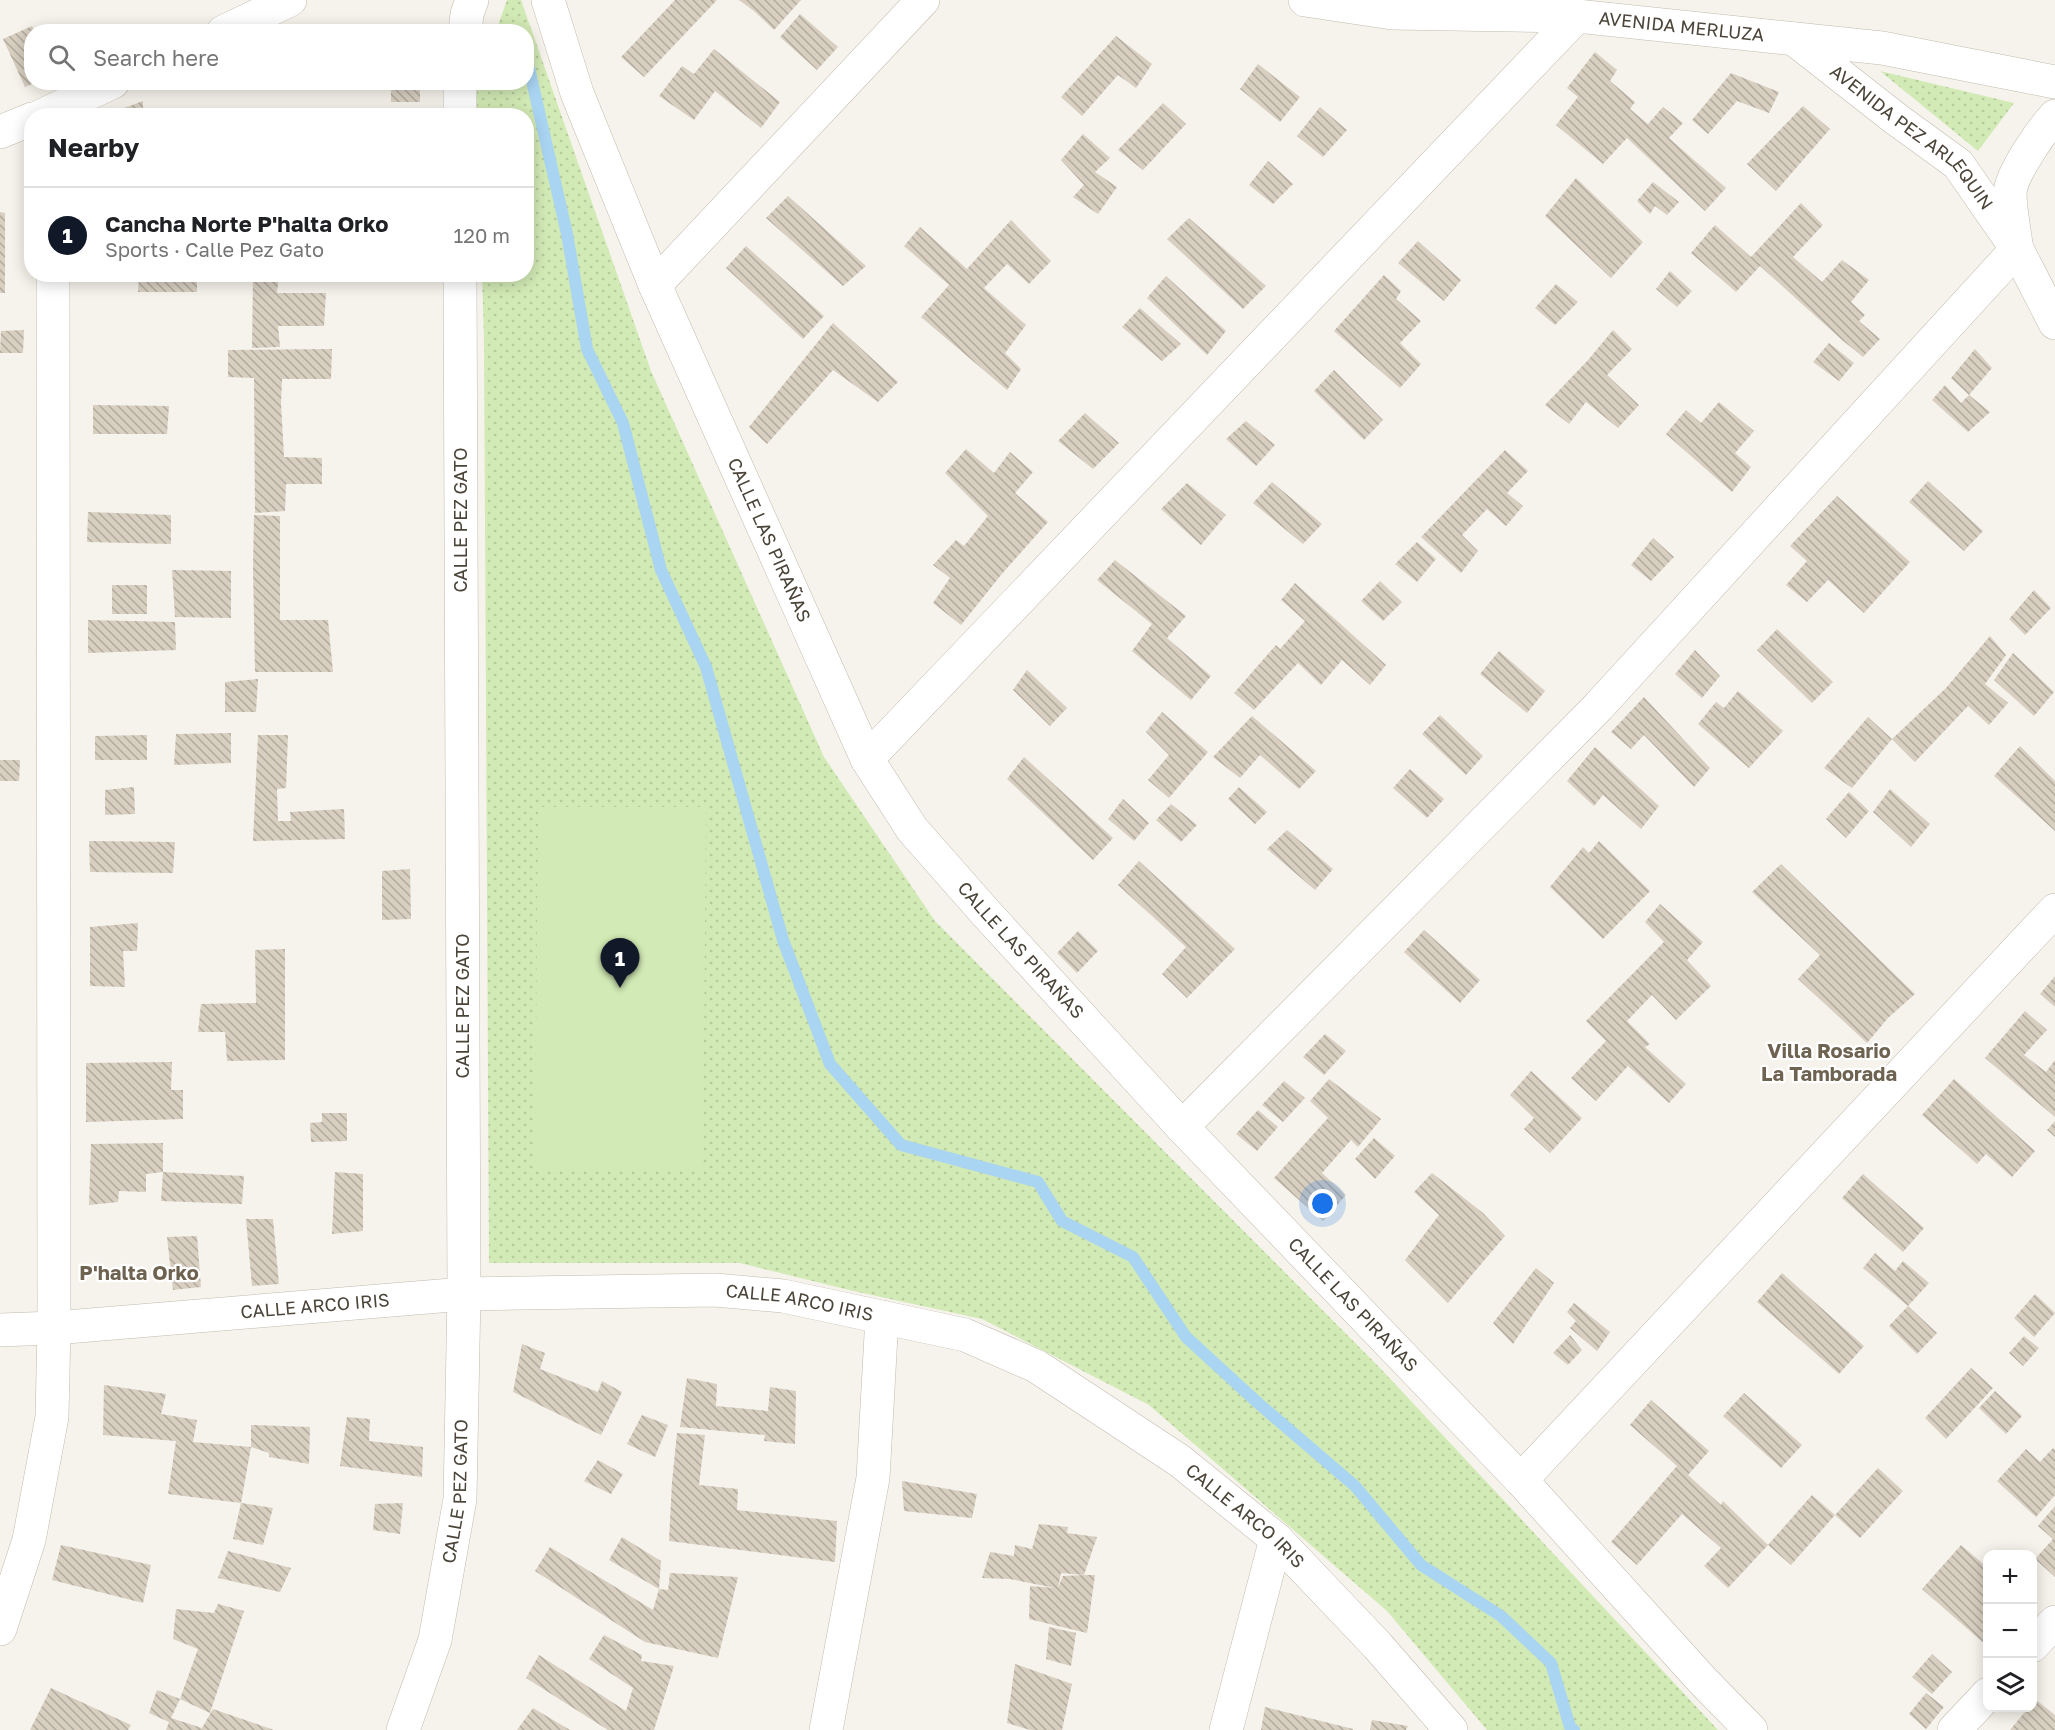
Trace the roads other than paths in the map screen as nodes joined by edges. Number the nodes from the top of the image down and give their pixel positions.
1 (290, 0) edge
2 (472, 0) edge
3 (548, 0) edge
4 (923, 0) edge
5 (1305, 0) edge
6 (1639, 11) edge
7 (1577, 16) junction
8 (240, 24) edge
9 (466, 24) edge
10 (1794, 39) junction
11 (2055, 82) edge
12 (97, 90) edge
13 (460, 90) edge
14 (59, 108) edge
15 (460, 108) edge
16 (2055, 116) edge
17 (24, 123) edge
18 (0, 132) edge
19 (2017, 249) junction
20 (54, 282) edge
21 (460, 282) edge
22 (655, 285) junction
23 (2055, 323) edge
24 (867, 759) junction
25 (2055, 910) edge
26 (1182, 1127) junction
27 (464, 1294) junction
28 (882, 1317) junction
29 (54, 1329) junction
30 (0, 1330) edge
31 (1521, 1480) junction
32 (1276, 1539) junction
33 (2055, 1622) edge
34 (0, 1629) edge
35 (2037, 1641) edge
36 (1983, 1699) edge
37 (403, 1730) edge
38 (826, 1730) edge
39 (1226, 1730) edge
40 (1451, 1730) edge
41 (1751, 1730) edge
42 (1954, 1730) edge

1 - 8 street
2 - 9 street
3 - 22 street, CALLE LAS PIRAÑAS
4 - 22 street
5 - 7 street, AVENIDA MERLUZA
6 - 7 street, AVENIDA MERLUZA
6 - 10 street, AVENIDA MERLUZA
7 - 24 street
10 - 11 street, AVENIDA MERLUZA
10 - 19 street, AVENIDA PEZ ARLEQUIN
12 - 14 street
13 - 15 street
16 - 19 street, AVENIDA PEZ ARLEQUIN
17 - 18 street
19 - 23 street, AVENIDA PEZ ARLEQUIN
19 - 26 street
20 - 29 street
21 - 27 street, CALLE PEZ GATO
22 - 24 street, CALLE LAS PIRAÑAS
24 - 26 street, CALLE LAS PIRAÑAS
25 - 31 street
26 - 31 street, CALLE LAS PIRAÑAS
27 - 28 street, CALLE ARCO IRIS
27 - 29 street, CALLE ARCO IRIS
27 - 37 street, CALLE PEZ GATO
28 - 32 street, CALLE ARCO IRIS
28 - 38 street
29 - 30 street, CALLE ARCO IRIS
29 - 34 street
31 - 41 street, CALLE LAS PIRAÑAS
32 - 39 street
32 - 40 street, CALLE ARCO IRIS
33 - 35 street
36 - 42 street

